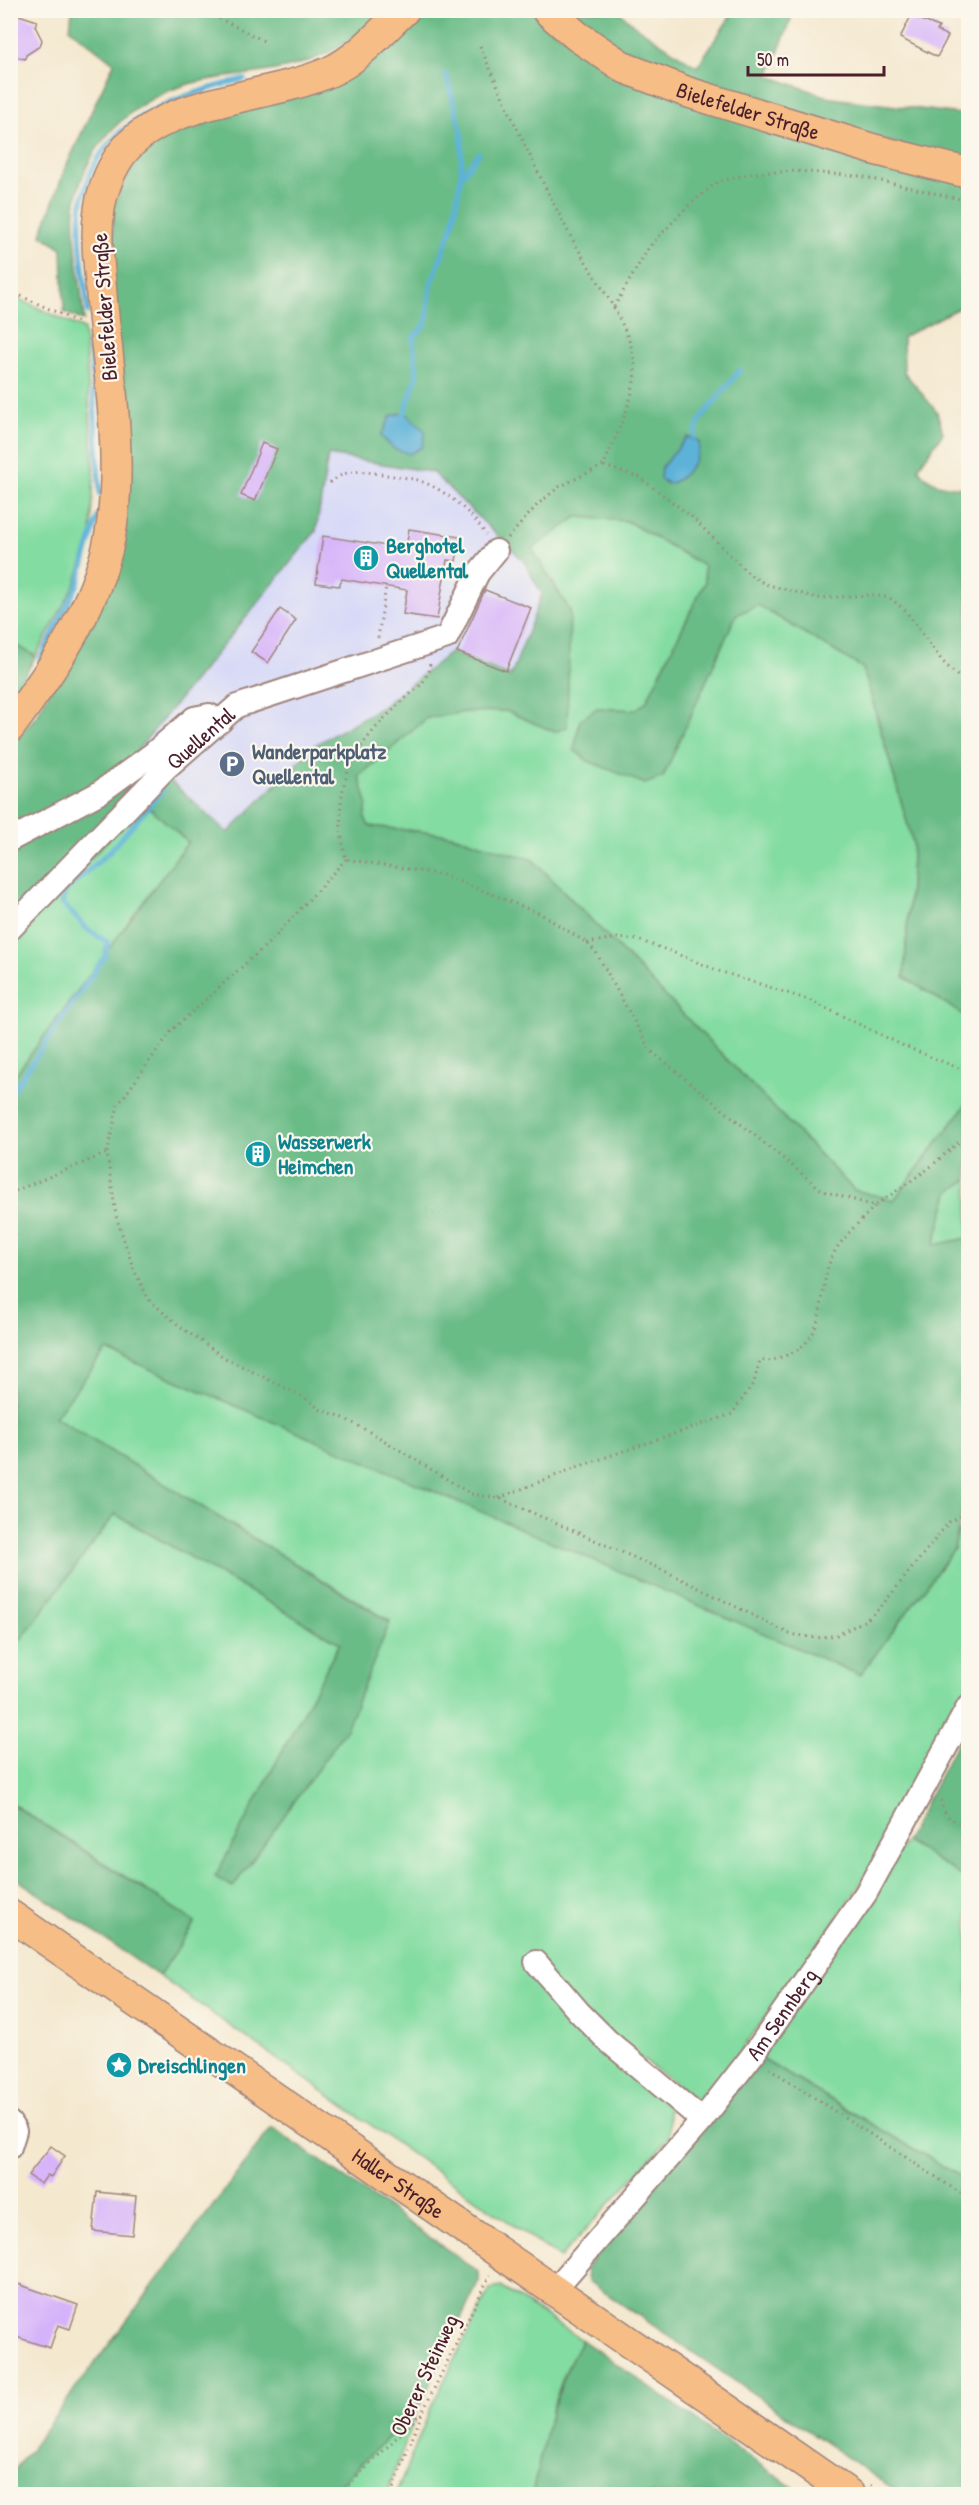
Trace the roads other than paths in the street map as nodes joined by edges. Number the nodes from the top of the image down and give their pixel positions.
1 (404, 10) edge
2 (547, 10) edge
3 (969, 173) edge
4 (496, 551) road end
5 (221, 721) junction
6 (10, 727) edge
7 (10, 840) edge
8 (10, 929) edge
9 (969, 1707) edge
10 (10, 1915) edge
11 (536, 1962) dead end
12 (702, 2120) junction
13 (10, 2122) edge
14 (10, 2147) edge
15 (554, 2290) junction
16 (849, 2494) edge

1 - 6 main road, Bielefelder Straße
2 - 3 main road, Bielefelder Straße
4 - 5 street, Quellental
5 - 7 street
5 - 8 street, Quellental
9 - 12 street, Am Sennberg
10 - 15 main road, Haller Straße
11 - 12 street
12 - 15 street, Am Sennberg
13 - 14 street
15 - 16 main road, Haller Straße

